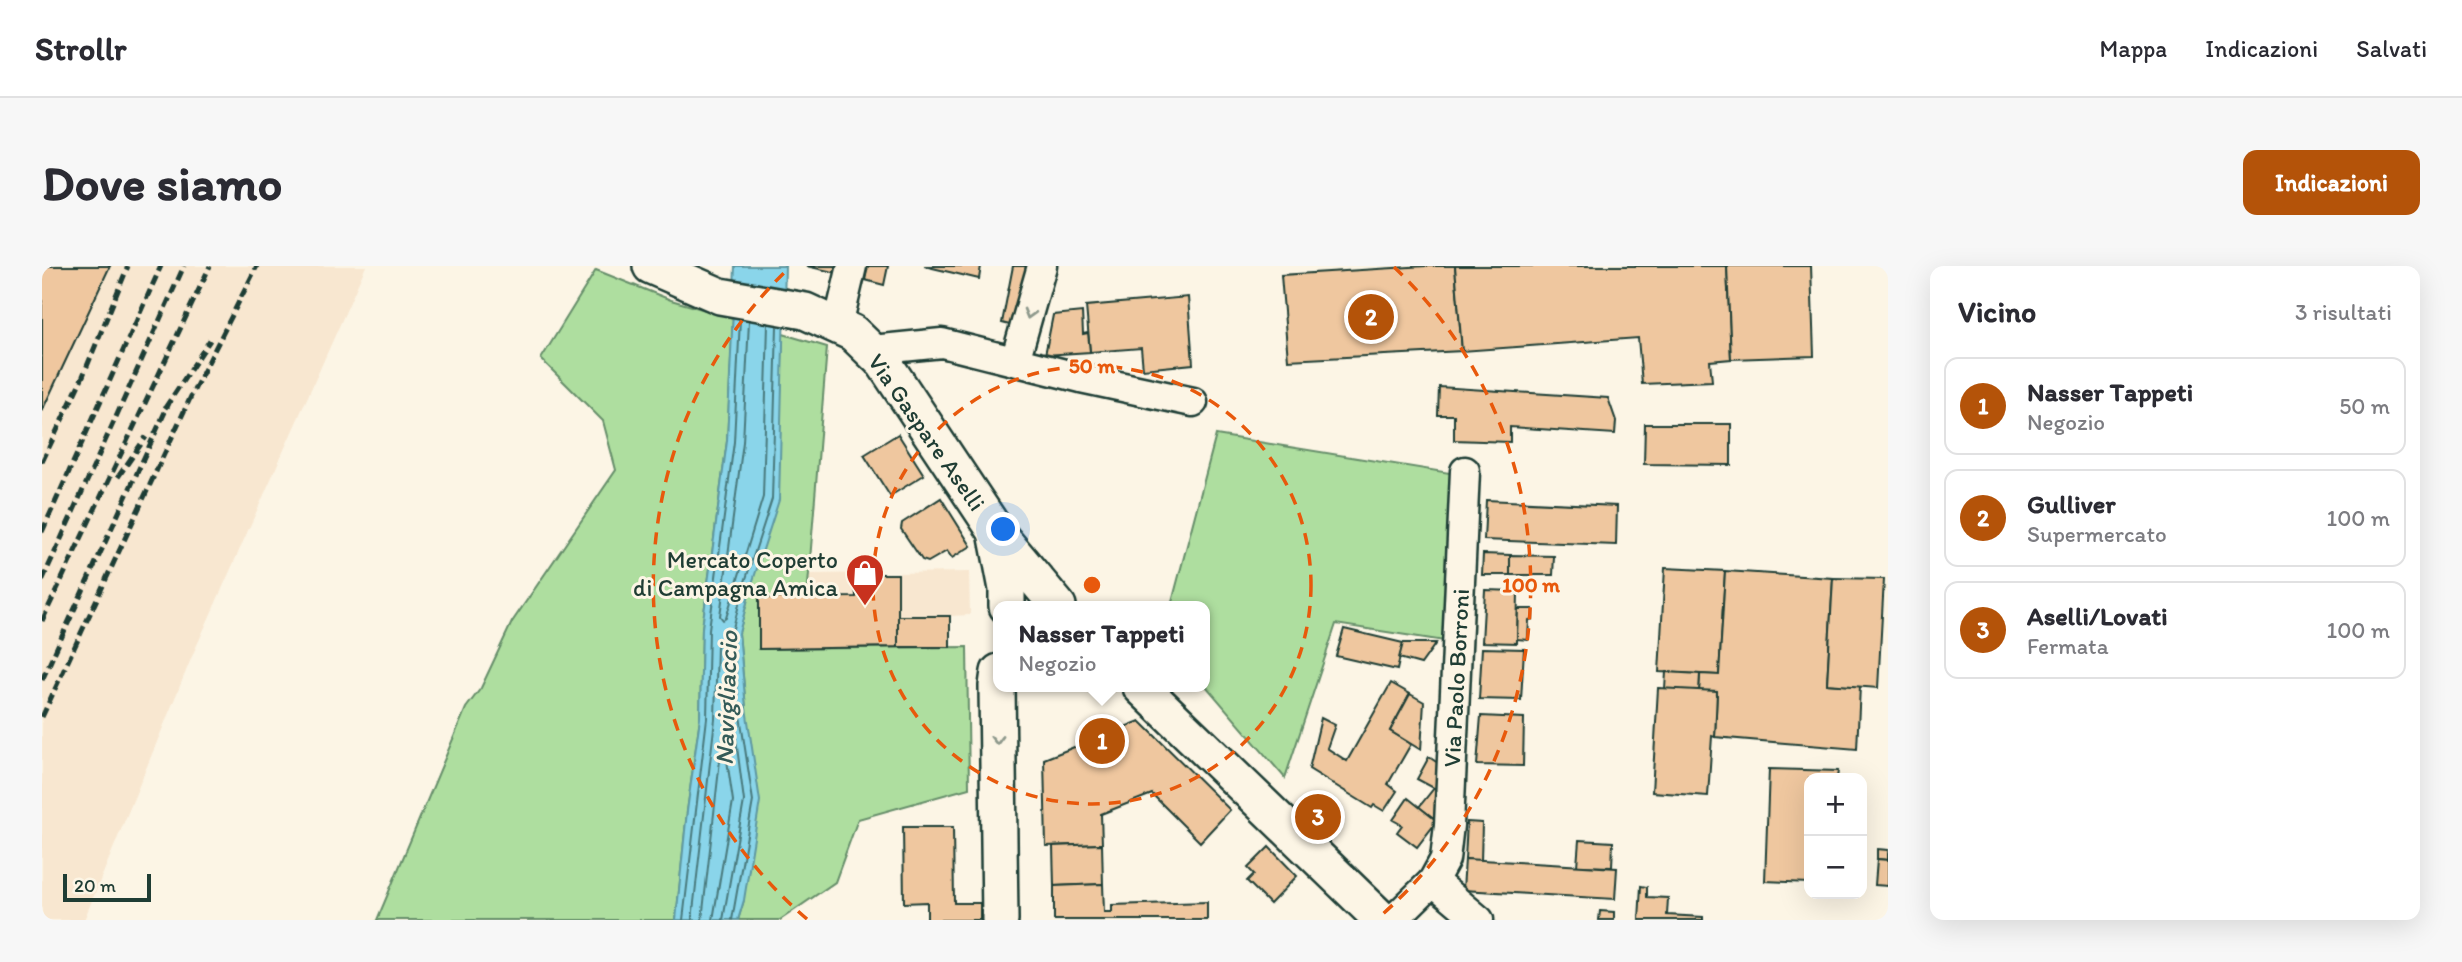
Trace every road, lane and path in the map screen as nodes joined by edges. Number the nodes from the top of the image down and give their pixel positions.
1 (651, 266) edge
2 (852, 266) edge
3 (1042, 266) edge
4 (838, 325) junction
5 (873, 350) junction
6 (1015, 361) junction
7 (1194, 402) dead end
8 (1465, 471) dead end
9 (997, 533) junction
10 (1007, 601) edge
11 (1054, 601) edge
12 (997, 692) edge
13 (1146, 692) edge
14 (1433, 881) junction
15 (1000, 920) edge
16 (1382, 920) edge
17 (1393, 920) edge
18 (1479, 920) edge

1 - 4 street, Via Gaspare Aselli
2 - 4 street
3 -> 6 street
4 - 5 street, Via Gaspare Aselli
5 - 6 street
5 - 9 street, Via Gaspare Aselli
6 - 7 street
8 - 14 street, Via Paolo Borroni
9 - 10 street
9 - 11 street, Via Gaspare Aselli
12 -> 15 street
13 - 16 street
14 - 17 street
14 - 18 street

